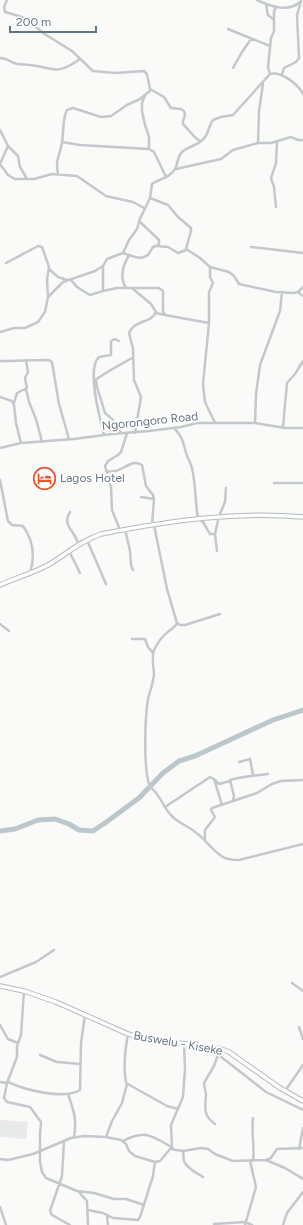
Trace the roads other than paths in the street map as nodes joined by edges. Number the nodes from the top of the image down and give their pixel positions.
1 (7, 0) edge
2 (256, 0) edge
3 (302, 1) edge
4 (266, 4) junction
5 (276, 7) junction
6 (291, 7) junction
7 (297, 12) junction
8 (273, 20) junction
9 (228, 29) dead end
10 (251, 39) junction
11 (270, 46) junction
12 (0, 58) edge
13 (80, 59) junction
14 (233, 68) dead end
15 (270, 74) junction
16 (282, 74) junction
17 (263, 82) junction
18 (151, 90) junction
19 (146, 94) junction
20 (303, 94) edge
21 (0, 130) edge
22 (303, 140) edge
23 (200, 141) junction
24 (62, 142) junction
25 (277, 142) junction
26 (258, 143) junction
27 (8, 146) junction
28 (149, 149) junction
29 (0, 164) edge
30 (176, 169) junction
31 (58, 174) junction
32 (166, 178) junction
33 (27, 179) junction
34 (150, 198) junction
35 (276, 207) dead end
36 (144, 208) junction
37 (139, 222) junction
38 (157, 246) junction
39 (251, 248) dead end
40 (186, 250) junction
41 (123, 253) junction
42 (303, 253) edge
43 (129, 255) junction
44 (6, 263) dead end
45 (103, 266) junction
46 (210, 267) junction
47 (49, 269) junction
48 (69, 280) junction
49 (303, 287) edge
50 (126, 288) junction
51 (133, 289) junction
52 (103, 291) junction
53 (282, 292) junction
54 (298, 292) junction
55 (303, 296) edge
56 (48, 297) junction
57 (156, 313) junction
58 (165, 315) junction
59 (209, 323) junction
60 (0, 332) edge
61 (119, 340) dead end
62 (132, 358) junction
63 (26, 360) junction
64 (303, 360) edge
65 (0, 361) edge
66 (95, 380) junction
67 (26, 389) junction
68 (0, 397) edge
69 (14, 403) junction
70 (215, 423) junction
71 (255, 423) junction
72 (282, 427) junction
73 (174, 428) junction
74 (303, 428) edge
75 (121, 433) junction
76 (127, 433) junction
77 (135, 433) junction
78 (104, 435) junction
79 (69, 439) junction
80 (42, 442) junction
81 (21, 444) junction
82 (0, 448) edge
83 (106, 471) junction
84 (0, 480) edge
85 (274, 483) dead end
86 (303, 483) edge
87 (226, 488) dead end
88 (141, 496) dead end
89 (154, 499) junction
90 (70, 512) dead end
91 (219, 516) junction
92 (303, 517) edge
93 (198, 519) junction
94 (153, 525) junction
95 (122, 530) junction
96 (215, 534) junction
97 (87, 540) junction
98 (78, 544) junction
99 (68, 551) junction
100 (217, 551) dead end
101 (133, 570) dead end
102 (30, 573) junction
103 (80, 573) dead end
104 (106, 584) dead end
105 (0, 585) edge
106 (220, 614) dead end
107 (177, 623) junction
108 (0, 624) edge
109 (9, 631) dead end
110 (132, 639) dead end
111 (153, 653) junction
112 (239, 762) dead end
113 (268, 774) dead end
114 (253, 775) junction
115 (214, 779) junction
116 (303, 780) edge
117 (230, 782) junction
118 (233, 802) junction
119 (222, 805) junction
120 (165, 807) junction
121 (205, 840) junction
122 (303, 844) edge
123 (54, 950) dead end
124 (0, 977) edge
125 (292, 983) dead end
126 (0, 986) edge
127 (24, 991) junction
128 (303, 991) edge
129 (85, 1014) junction
130 (0, 1025) edge
131 (299, 1026) dead end
132 (128, 1034) junction
133 (303, 1039) edge
134 (18, 1043) junction
135 (184, 1044) junction
136 (218, 1048) junction
137 (218, 1054) junction
138 (40, 1055) dead end
139 (81, 1064) junction
140 (303, 1065) edge
141 (0, 1082) edge
142 (8, 1083) junction
143 (127, 1084) junction
144 (285, 1091) junction
145 (68, 1094) junction
146 (303, 1101) edge
147 (178, 1109) junction
148 (303, 1110) edge
149 (253, 1118) dead end
150 (215, 1124) dead end
151 (303, 1128) edge
152 (74, 1137) junction
153 (106, 1137) junction
154 (64, 1141) junction
155 (123, 1142) junction
156 (299, 1148) junction
157 (303, 1148) edge
158 (173, 1149) junction
159 (183, 1151) junction
160 (39, 1152) junction
161 (0, 1159) edge
162 (266, 1160) junction
163 (252, 1161) junction
164 (155, 1162) junction
165 (203, 1177) dead end
166 (303, 1179) edge
167 (60, 1184) junction
168 (78, 1191) junction
169 (303, 1192) edge
170 (144, 1205) junction
171 (0, 1207) edge
172 (88, 1210) junction
173 (107, 1215) junction
174 (245, 1223) edge
175 (214, 1224) edge
176 (6, 1225) edge
177 (70, 1225) edge
178 (88, 1225) edge
179 (108, 1225) edge
180 (252, 1225) edge
181 (283, 1225) edge

1 - 13 street
2 - 4 street
3 - 6 street
3 - 7 street
4 - 5 street
4 - 8 street
5 - 6 street
5 - 8 street
6 - 7 street
7 - 16 street
8 - 11 street
9 - 10 street
10 - 11 street
10 - 14 street
11 - 15 street
12 - 13 street
13 - 18 street
15 - 16 street
15 - 17 street
16 - 20 street
17 - 23 street
17 - 26 street
18 - 19 street
18 - 23 street
19 - 24 street
19 - 28 street
21 - 27 street
22 - 25 street
23 - 30 street
24 - 28 street
24 - 31 street
25 - 26 street
25 - 35 street
26 - 30 street
27 - 29 street
27 - 33 street
28 - 32 street
29 - 33 street
30 - 32 street
31 - 33 street
31 - 36 street
32 - 34 street
34 - 36 street
34 - 40 street
36 - 37 street
37 - 38 street
37 - 41 street
38 - 40 street
38 - 43 street
39 - 42 street
40 - 46 street
41 - 43 street
41 - 45 street
43 - 50 street
44 - 47 street
45 - 48 street
45 - 52 street
46 - 53 street
46 - 59 street
47 - 48 street
47 - 56 street
48 - 52 street
48 - 56 street
49 - 54 street
50 - 51 street
50 - 52 street
51 - 57 street
51 - 58 street
53 - 54 street
53 - 71 street
54 - 55 street
56 - 60 street
57 - 58 street
57 - 62 street
58 - 59 street
59 - 70 street
61 - 66 street
62 - 66 street
62 - 77 street
63 - 65 street
63 - 67 street
63 - 79 street
64 - 72 street
66 - 75 street
66 - 78 street
67 - 69 street
67 - 80 street
68 - 69 street
69 - 81 street
70 - 71 street, Ngorongoro Road
70 - 73 street, Ngorongoro Road
71 - 72 street, Ngorongoro Road
72 - 74 street, Ngorongoro Road
73 - 77 street, Ngorongoro Road
73 - 93 street
75 - 76 street, Ngorongoro Road
75 - 78 street, Ngorongoro Road
76 - 77 street, Ngorongoro Road
76 - 83 street
78 - 79 street, Ngorongoro Road
79 - 80 street, Ngorongoro Road
80 - 81 street, Ngorongoro Road
81 - 82 street, Ngorongoro Road
83 - 89 street
83 - 95 street
84 - 102 street
85 - 86 street
87 - 91 street
88 - 89 street
89 - 94 street
90 - 98 street
91 - 92 main road
91 - 93 main road
91 - 96 street
93 - 94 main road
93 - 96 street
94 - 95 main road
94 - 107 street
95 - 97 main road
95 - 101 street
96 - 100 street
97 - 98 main road
97 - 104 street
98 - 99 main road
99 - 102 main road
99 - 103 street
102 - 105 main road
106 - 107 street
107 - 111 street
108 - 109 street
110 - 111 street
111 - 120 street
112 - 114 street
113 - 114 street
114 - 117 street
115 - 117 street
115 - 119 street
115 - 120 street
116 - 118 street
117 - 118 street
118 - 119 street
119 - 121 street
120 - 121 street
121 - 122 street
123 - 124 street
125 - 128 street
126 - 127 main road, Buswelu - Kiseke
127 - 129 main road, Buswelu - Kiseke
127 - 134 street
129 - 132 main road, Buswelu - Kiseke
129 - 139 street
130 - 134 street
131 - 133 street
132 - 135 main road, Buswelu - Kiseke
132 - 143 street
134 - 142 street
135 - 136 main road, Buswelu - Kiseke
135 - 147 street
136 - 137 street
136 - 144 main road, Buswelu - Kiseke
137 - 148 street
137 - 150 street
138 - 139 street
139 - 145 street
140 - 144 street
141 - 142 street
142 - 145 street
142 - 160 street
143 - 147 street
143 - 153 street
144 - 146 main road, Buswelu - Kiseke
145 - 152 street
147 - 158 street
149 - 163 street
151 - 156 street
152 - 153 street
152 - 154 street
153 - 155 street
154 - 160 street
154 - 167 street
155 - 158 street
155 - 164 street
156 - 157 street
156 - 162 street
158 - 159 street
158 - 164 street
159 - 163 street
159 - 165 street
160 - 161 street
160 - 167 street
162 - 163 street
162 - 166 street
163 - 174 street
164 - 170 street
167 - 168 street
167 - 177 street
168 - 170 street
168 - 172 street
169 - 181 street
170 - 173 street
171 - 176 street
172 - 173 street
172 - 178 street
173 - 179 street
174 - 175 street
174 - 180 street

